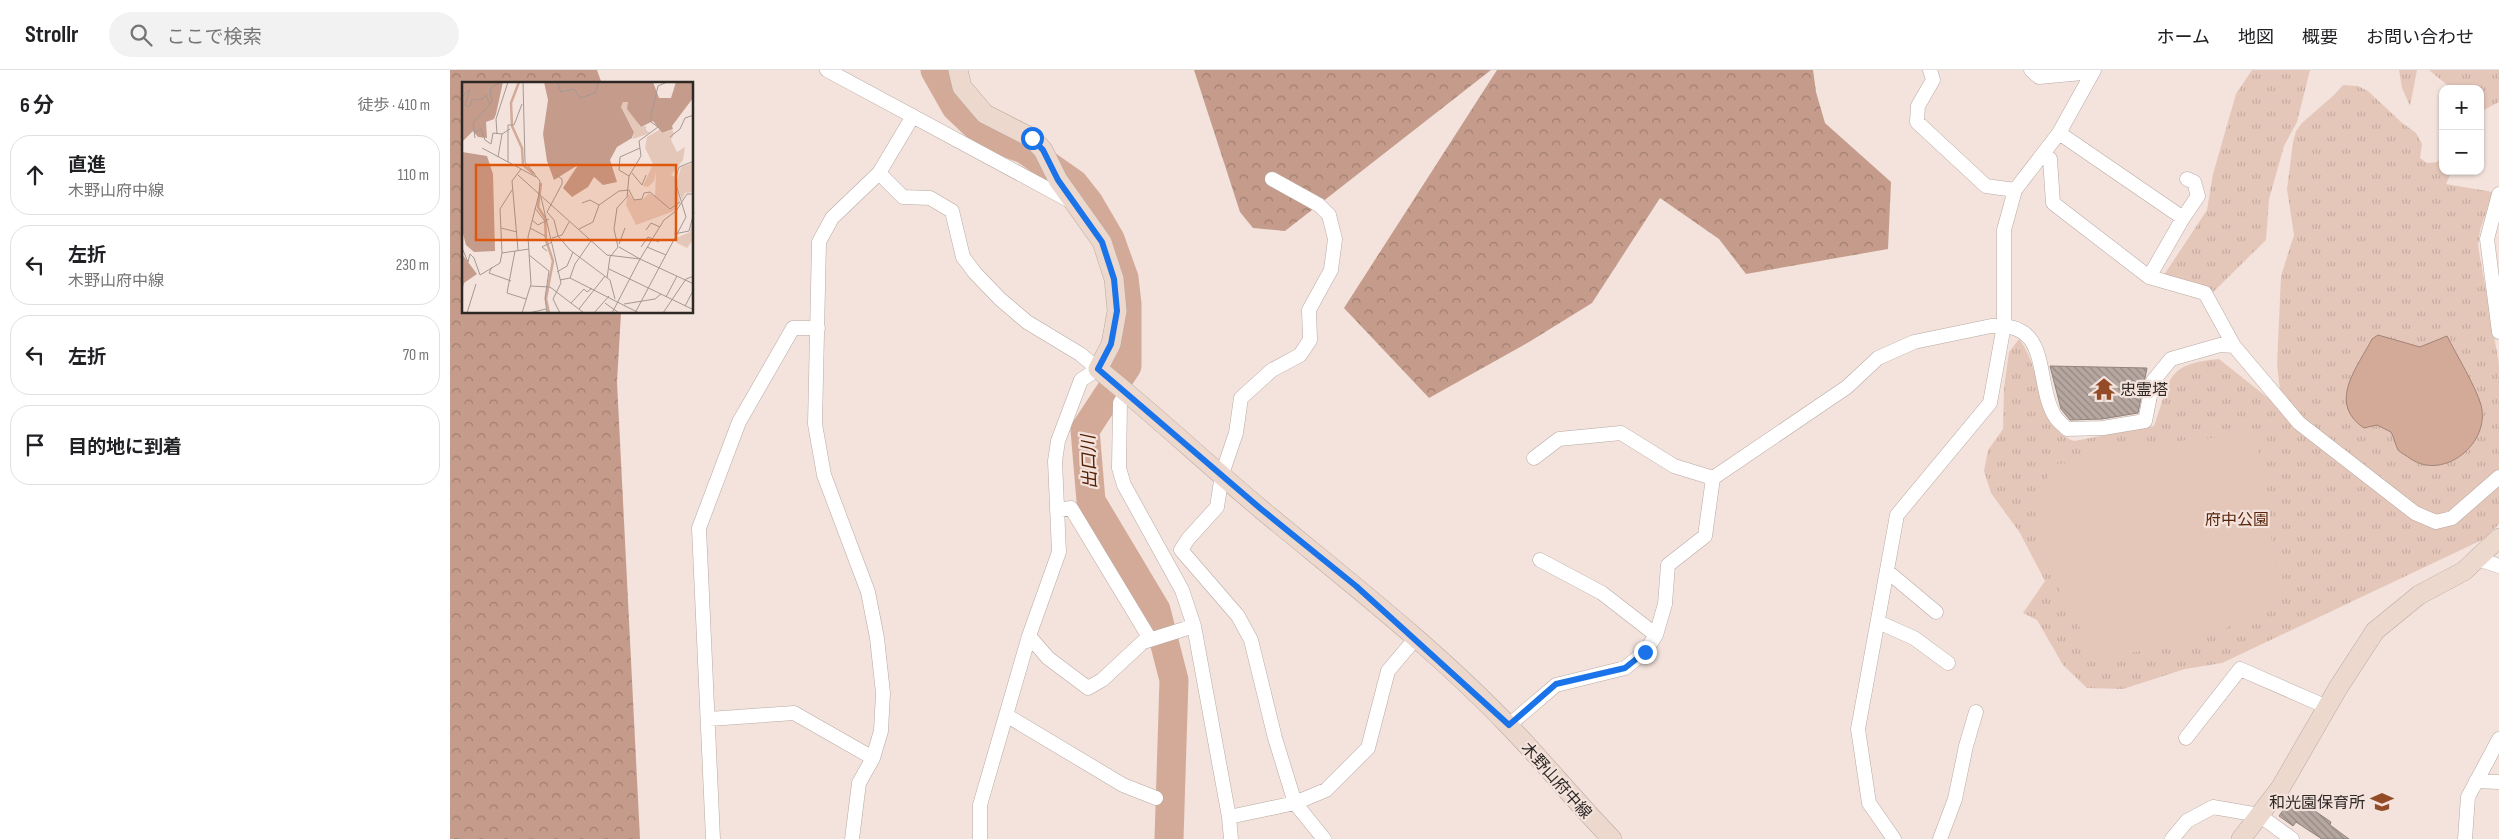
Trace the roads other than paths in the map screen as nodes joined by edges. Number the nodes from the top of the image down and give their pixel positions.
1 (827, 70) edge
2 (958, 70) edge
3 (1930, 70) edge
4 (2031, 70) edge
5 (2093, 71) edge
6 (913, 116) junction
7 (2059, 133) junction
8 (2042, 155) junction
9 (879, 174) junction
10 (1272, 179) dead end
11 (2187, 180) dead end
12 (2015, 190) junction
13 (2499, 194) edge
14 (1077, 205) junction
15 (2183, 218) junction
16 (2149, 277) junction
17 (2004, 325) junction
18 (818, 328) junction
19 (2499, 332) edge
20 (2234, 346) junction
21 (1101, 371) junction
22 (1127, 391) junction
23 (1534, 458) dead end
24 (1222, 474) junction
25 (2499, 477) edge
26 (1713, 478) junction
27 (1057, 510) junction
28 (2499, 538) edge
29 (2478, 559) junction
30 (1540, 560) dead end
31 (2499, 566) edge
32 (1887, 571) junction
33 (1936, 612) dead end
34 (1878, 622) junction
35 (1194, 626) junction
36 (1656, 635) junction
37 (1029, 636) junction
38 (1150, 639) junction
39 (1415, 639) junction
40 (1948, 663) dead end
41 (2327, 707) junction
42 (1976, 712) dead end
43 (1006, 715) junction
44 (709, 719) junction
45 (1509, 725) junction
46 (2186, 738) dead end
47 (2499, 739) edge
48 (873, 758) junction
49 (2476, 781) junction
50 (2499, 782) edge
51 (1156, 798) dead end
52 (1295, 803) junction
53 (2259, 815) junction
54 (1229, 817) junction
55 (713, 839) edge
56 (852, 839) edge
57 (980, 839) edge
58 (1231, 839) edge
59 (1324, 839) edge
60 (1612, 839) edge
61 (1894, 839) edge
62 (1940, 839) edge
63 (2172, 839) edge
64 (2241, 839) edge
65 (2292, 839) edge
66 (2465, 839) edge

1 - 6 street
2 - 14 main road
3 - 12 street
4 - 5 street
5 - 7 street
6 - 9 street
6 - 14 street
7 - 8 street
7 - 15 street
8 - 12 street
8 - 16 street
9 - 18 street
9 - 21 street
10 - 24 street
11 - 15 street
12 - 17 street
13 - 19 street
14 - 21 main road
15 - 16 street
16 - 20 street
17 - 20 street
17 - 26 street
17 - 32 street
18 - 44 street
18 - 48 street
20 - 25 street
21 - 22 main road, 木野山府中線
21 - 27 street
22 - 24 main road, 木野山府中線
22 - 35 street
23 - 26 street
24 - 39 main road, 木野山府中線
24 - 52 street
26 - 36 street
27 - 37 street
27 - 38 street
28 - 29 main road
29 - 31 street
29 - 41 main road
30 - 36 street
32 - 33 street
32 - 34 street
34 - 40 street
34 - 61 street
35 - 38 street
35 - 54 street
36 - 45 street
37 - 38 street
37 - 43 street
39 - 45 main road, 木野山府中線
39 - 52 street
41 - 46 street
41 - 53 main road
42 - 62 street
43 - 51 street
43 - 57 street
44 - 48 street
44 - 55 street
45 - 60 main road, 木野山府中線
47 - 49 street
48 - 56 street
49 - 50 street
49 - 66 street
52 - 54 street
52 - 59 street
53 - 63 street
53 - 64 main road
53 - 65 street
54 - 58 street

